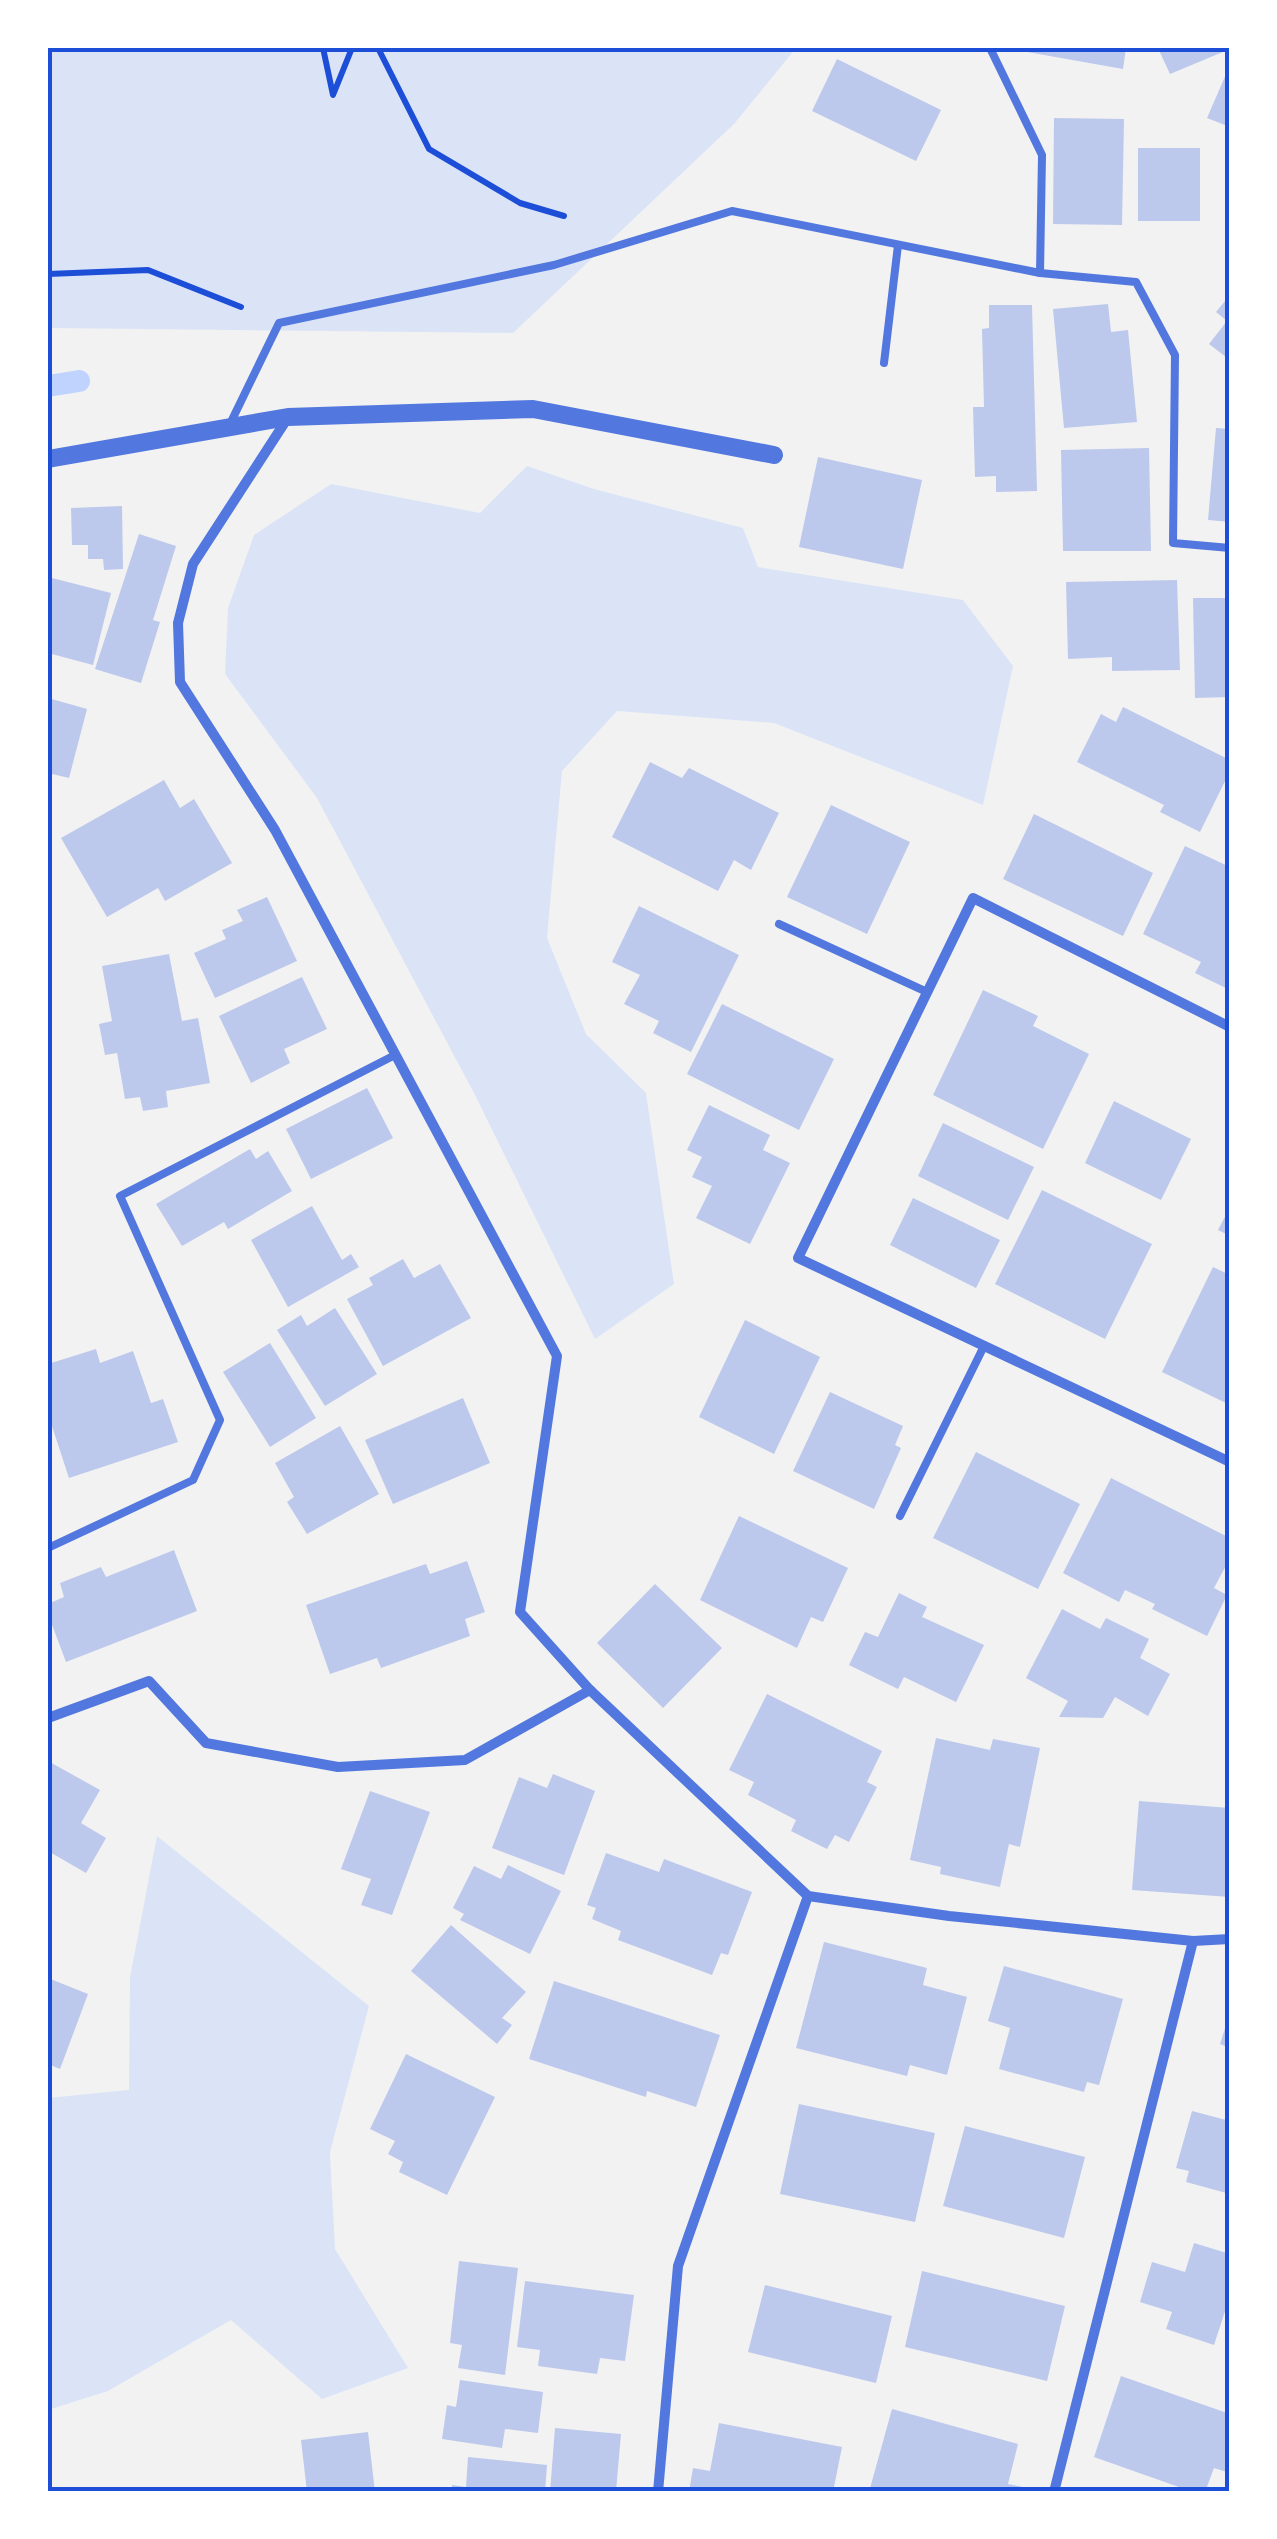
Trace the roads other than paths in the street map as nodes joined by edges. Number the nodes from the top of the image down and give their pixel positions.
1 (990, 48) edge
2 (898, 245) junction
3 (1040, 273) junction
4 (884, 364) dead end
5 (288, 417) junction
6 (228, 428) junction
7 (774, 455) dead end
8 (48, 459) edge
9 (1230, 548) edge
10 (779, 924) dead end
11 (927, 992) junction
12 (1230, 1028) edge
13 (395, 1055) junction
14 (984, 1346) junction
15 (1230, 1462) edge
16 (900, 1516) dead end
17 (48, 1548) edge
18 (590, 1690) junction
19 (48, 1718) edge
20 (808, 1896) junction
21 (1230, 1939) edge
22 (1194, 1941) junction
23 (658, 2492) edge
24 (1054, 2492) edge

1 - 3 lane
2 - 3 lane
2 - 4 lane
2 - 6 lane
3 - 9 lane
5 - 6 street
5 - 7 street
5 - 13 street
6 - 8 street
10 - 11 lane
11 - 12 street
11 - 14 street
13 - 17 lane
13 - 18 street
14 - 15 street
14 - 16 lane
18 - 19 street
18 - 20 street
20 - 22 street
20 - 23 street
21 - 22 street
22 - 24 street

